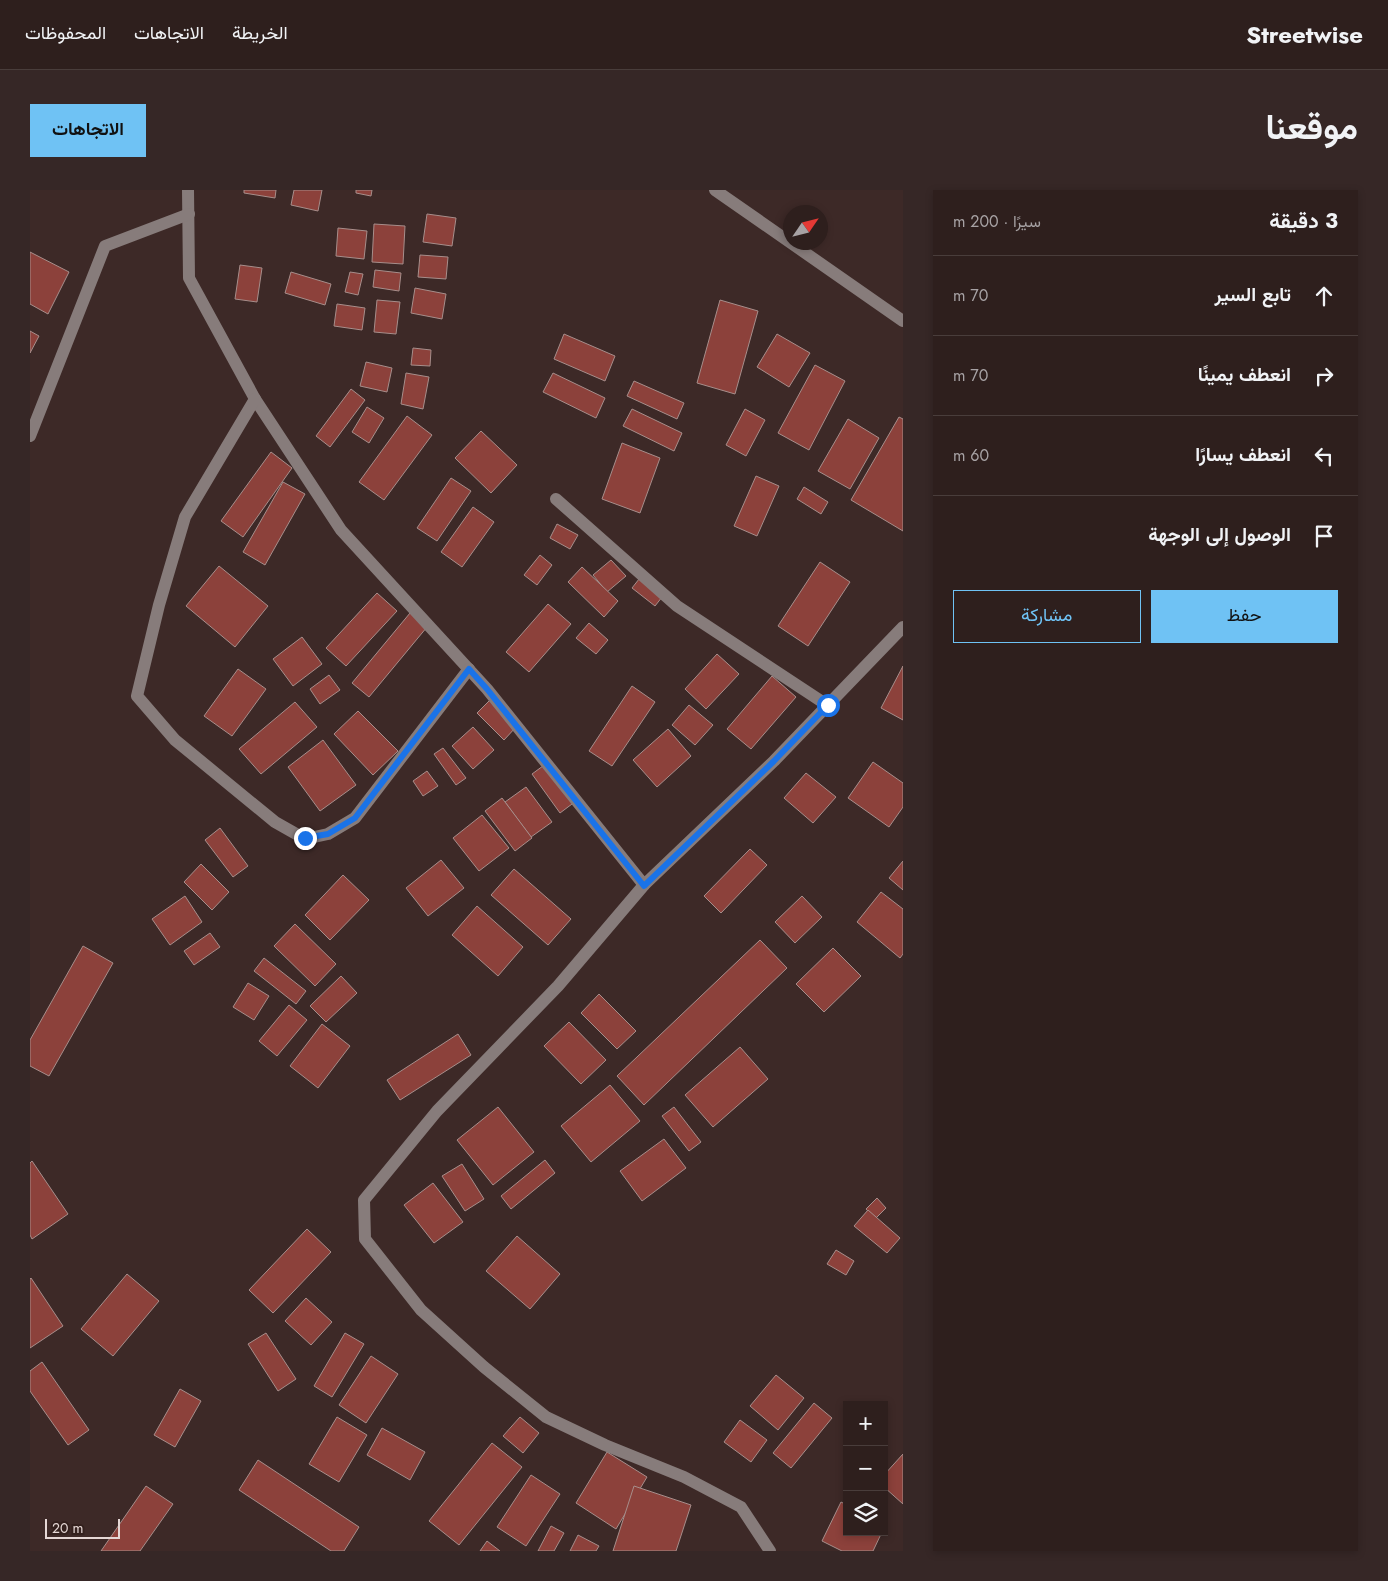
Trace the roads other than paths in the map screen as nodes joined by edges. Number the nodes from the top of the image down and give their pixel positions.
1 (188, 190) edge
2 (715, 190) edge
3 (189, 214) junction
4 (903, 321) edge
5 (255, 399) junction
6 (30, 436) edge
7 (556, 499) dead end
8 (903, 627) edge
9 (469, 669) junction
10 (828, 705) junction
11 (644, 886) junction
12 (770, 1551) edge

1 - 3 street
2 - 4 street
3 - 5 street
3 - 6 street
5 - 9 street
5 - 9 street
7 - 10 street
8 - 10 street
9 - 11 street
10 - 11 street
11 - 12 street

